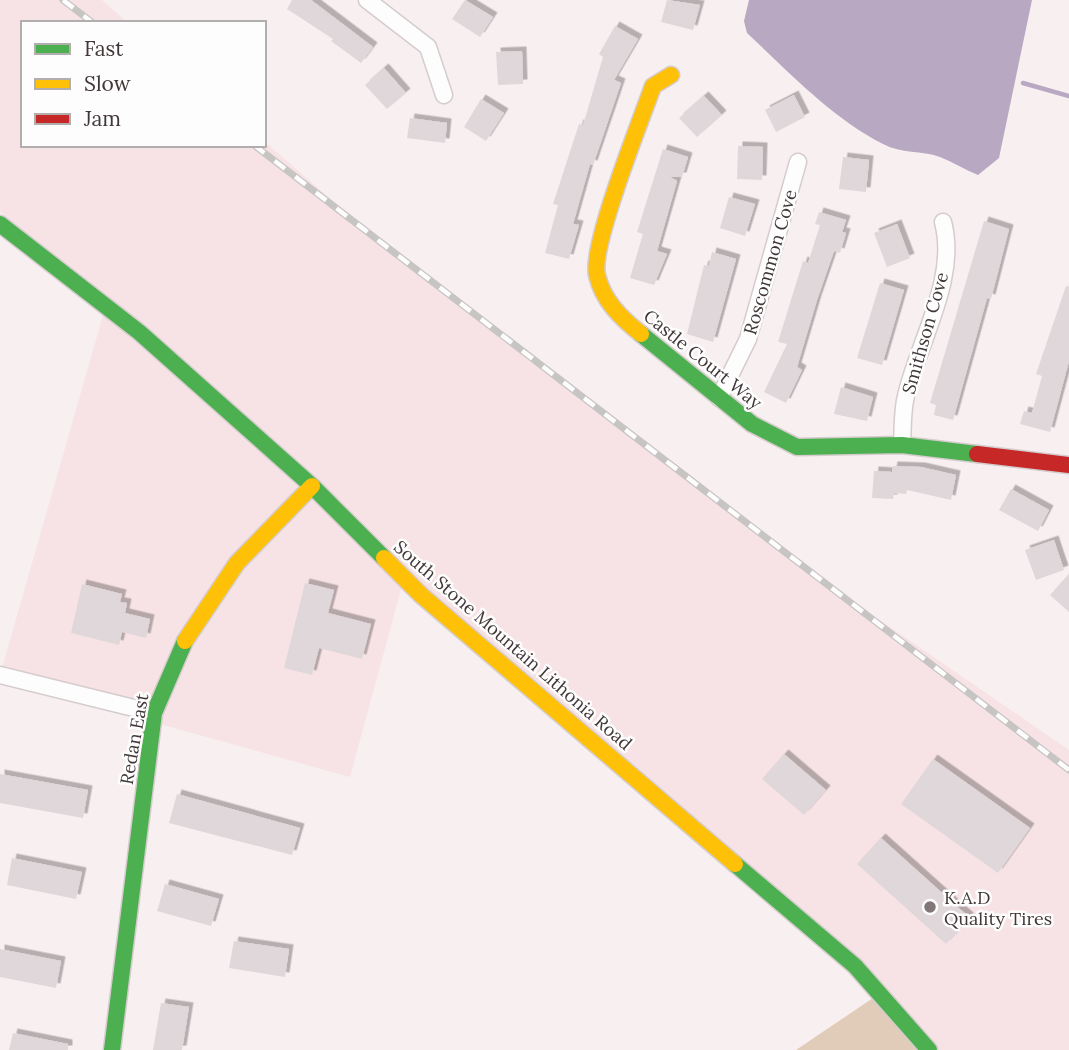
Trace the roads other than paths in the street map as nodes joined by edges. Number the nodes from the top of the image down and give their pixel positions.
1 (366, 0) edge
2 (671, 75) dead end
3 (444, 95) dead end
4 (798, 162) dead end
5 (943, 222) dead end
6 (0, 224) edge
7 (719, 398) junction
8 (902, 445) junction
9 (1069, 465) edge
10 (312, 486) junction
11 (0, 675) edge
12 (154, 713) junction
13 (112, 1050) edge
14 (929, 1050) edge

1 - 3 street
2 - 7 street, Castle Court Way
4 - 7 street, Roscommon Cove
5 - 8 street, Smithson Cove
6 - 10 street, South Stone Mountain Lithonia Road
7 - 8 street, Castle Court Way
8 - 9 street, Castle Court Way
10 - 12 street, Redan East
10 - 14 street, South Stone Mountain Lithonia Road
11 - 12 street
12 - 13 street, Redan East

